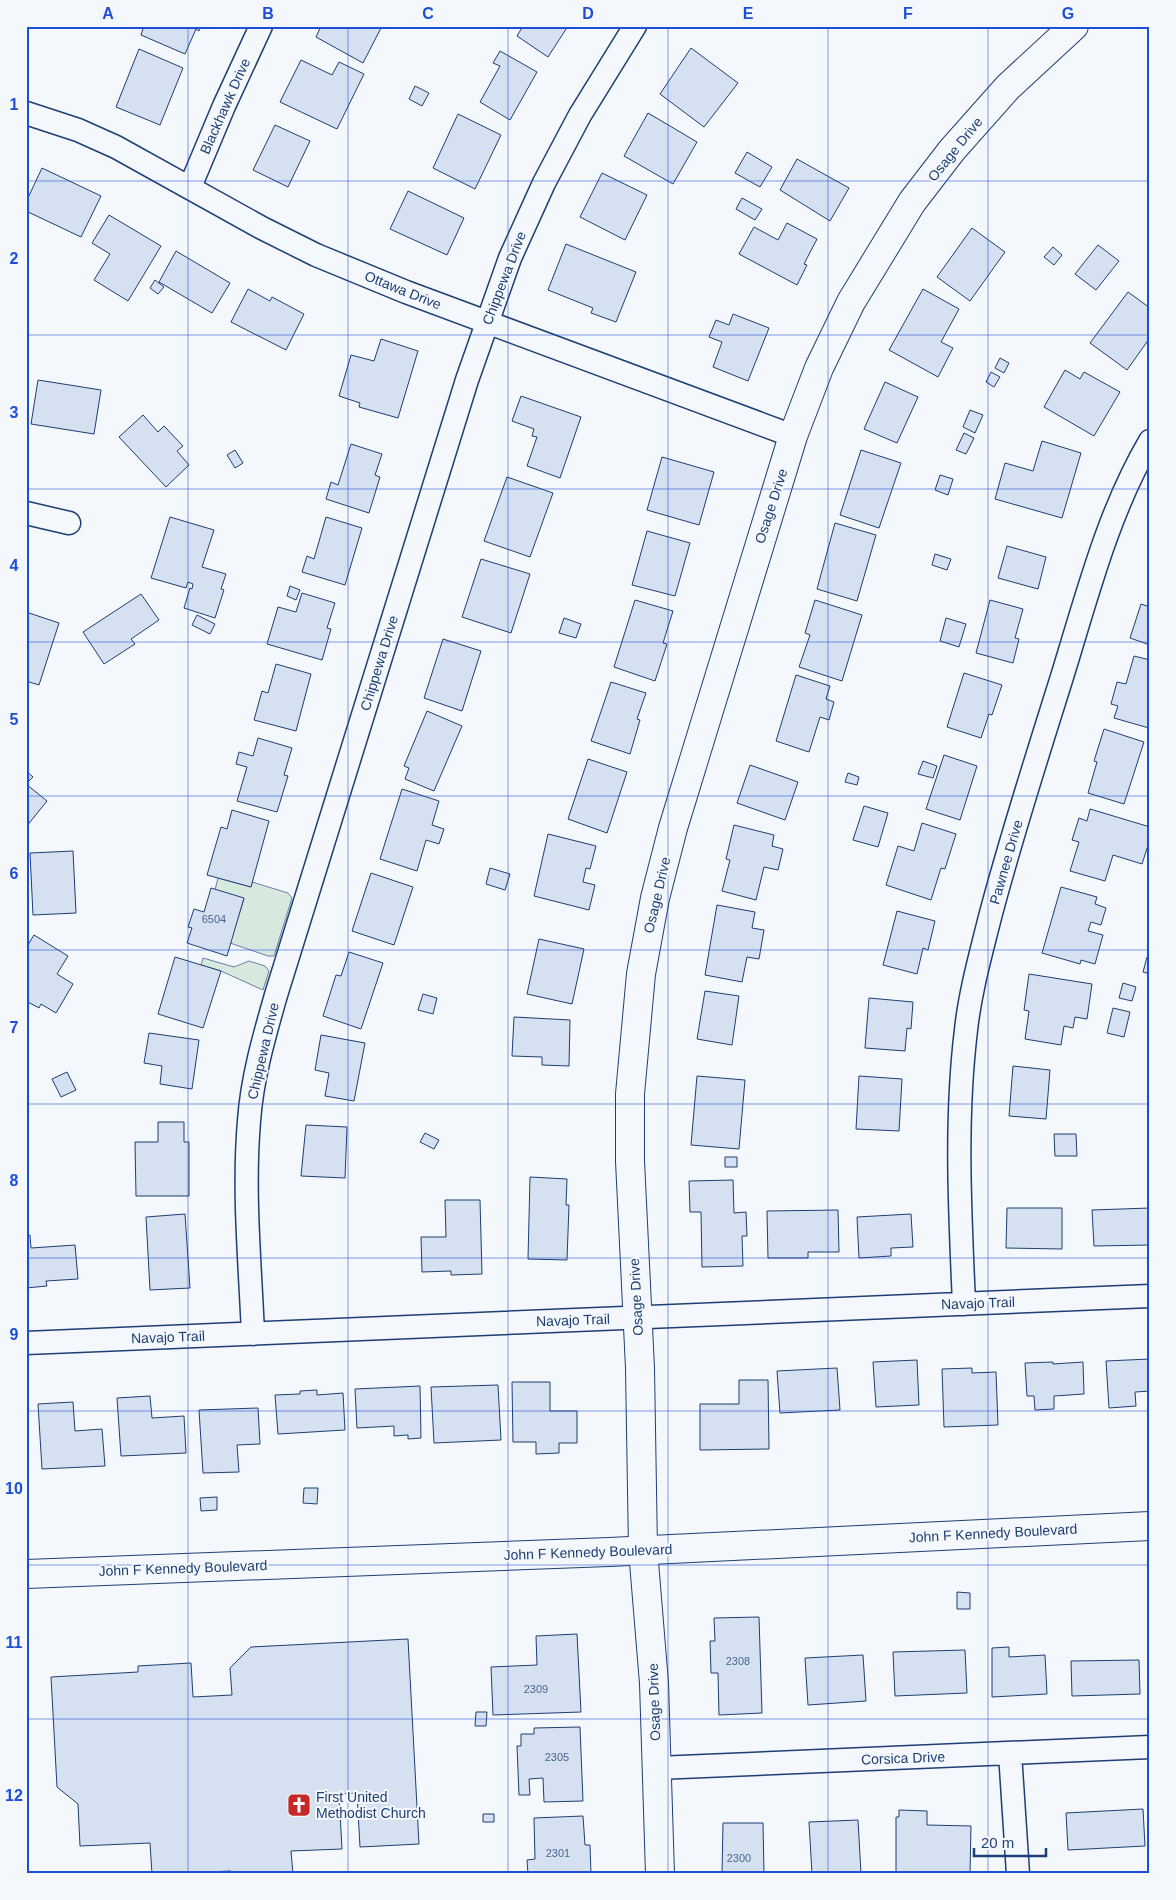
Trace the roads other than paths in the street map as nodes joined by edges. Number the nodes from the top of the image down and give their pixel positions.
1 (261, 26) edge
2 (636, 26) edge
3 (1074, 26) edge
4 (26, 113) edge
5 (190, 187) junction
6 (487, 322) junction
7 (793, 436) junction
8 (1150, 441) edge
9 (26, 513) edge
10 (69, 523) dead end
11 (1150, 1296) edge
12 (964, 1304) junction
13 (637, 1318) junction
14 (253, 1334) junction
15 (26, 1343) edge
16 (1150, 1526) edge
17 (643, 1550) junction
18 (26, 1574) edge
19 (1150, 1747) edge
20 (1010, 1754) junction
21 (657, 1768) junction
22 (660, 1874) edge
23 (1018, 1874) edge

1 - 5 street, Blackhawk Drive
2 - 6 street, Chippewa Drive
3 - 7 street, Osage Drive
4 - 5 street, Ottawa Drive
5 - 6 street, Ottawa Drive
6 - 7 street, Ottawa Drive
6 - 14 street, Chippewa Drive
7 - 13 street, Osage Drive
8 - 12 street, Pawnee Drive
9 - 10 street
11 - 12 street, Navajo Trail
12 - 13 street, Navajo Trail
13 - 14 street, Navajo Trail
13 - 17 street, Osage Drive
14 - 15 street, Navajo Trail
16 - 17 street, John F Kennedy Boulevard
17 - 18 street, John F Kennedy Boulevard
17 - 21 street, Osage Drive
19 - 20 street, Corsica Drive
20 - 21 street, Corsica Drive
20 - 23 street
21 - 22 street, Osage Drive

